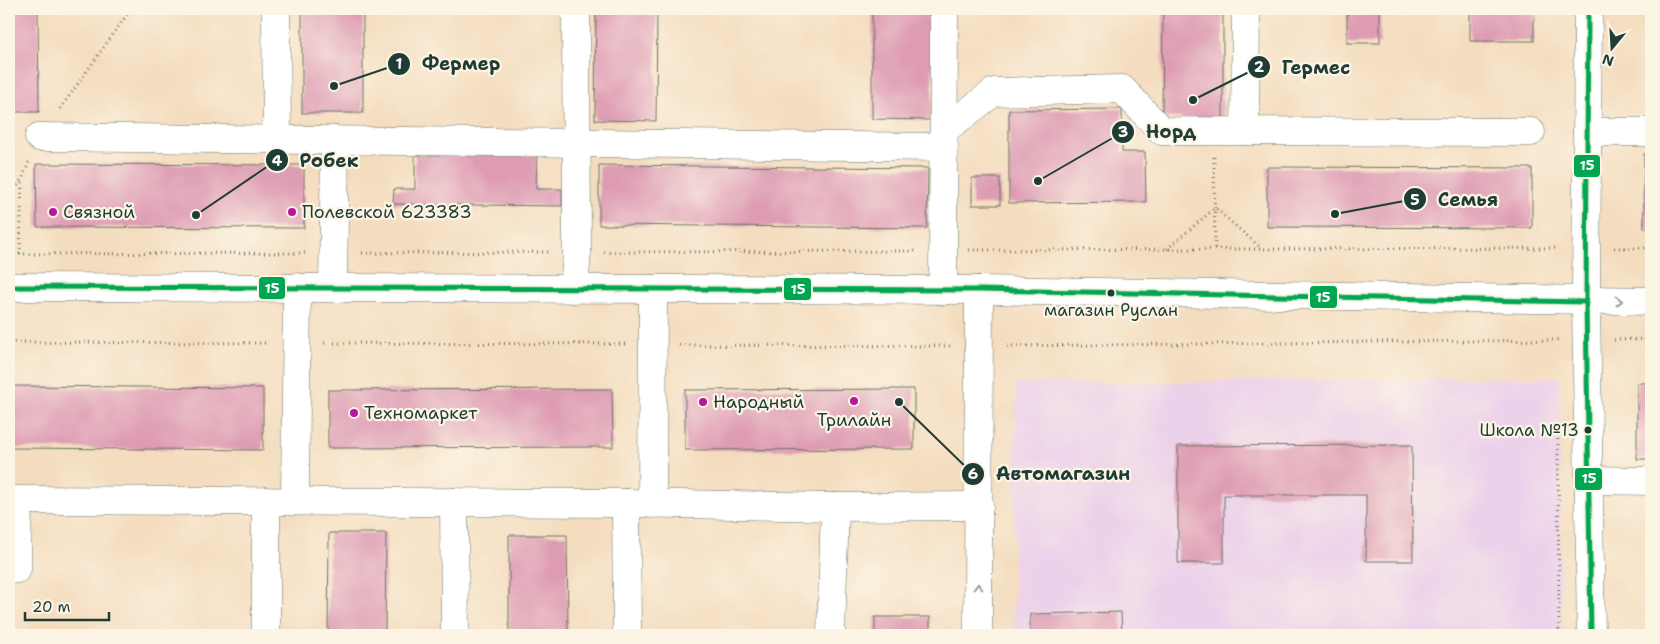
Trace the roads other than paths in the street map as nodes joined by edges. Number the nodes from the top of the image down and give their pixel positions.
1 (276, 9) edge
2 (576, 9) edge
3 (944, 9) edge
4 (1246, 9) edge
5 (1588, 9) edge
6 (1245, 132) junction
7 (1531, 132) dead end
8 (1587, 132) junction
9 (1651, 132) edge
10 (39, 137) road end
11 (944, 138) junction
12 (277, 140) junction
13 (335, 140) junction
14 (576, 143) junction
15 (297, 286) junction
16 (9, 287) edge
17 (333, 287) junction
18 (574, 289) junction
19 (653, 289) junction
20 (943, 290) junction
21 (979, 290) junction
22 (1651, 301) edge
23 (1586, 302) junction
24 (1589, 480) junction
25 (1651, 481) edge
26 (266, 501) junction
27 (295, 501) junction
28 (454, 502) junction
29 (639, 504) junction
30 (979, 506) junction
31 (835, 507) junction
32 (9, 569) edge
33 (266, 635) edge
34 (455, 635) edge
35 (627, 635) edge
36 (831, 635) edge
37 (978, 635) edge
38 (1590, 635) edge

1 - 12 street
2 - 14 street
3 - 11 street
4 - 6 street
5 - 8 street
6 - 7 street
6 - 11 street
8 - 9 street
8 - 23 street
10 - 12 street
11 - 14 street
11 - 20 street
12 - 13 street
13 - 14 street
13 - 17 street
14 - 18 street
15 - 16 street
15 - 17 street
15 - 27 street
17 - 18 street
18 - 19 street
19 - 20 street
19 - 29 street
20 - 21 street
21 - 23 street
21 - 30 street
23 -> 22 street
23 - 24 street
24 - 25 street
24 - 38 street
26 - 27 street
26 - 32 street
26 - 33 street
27 - 28 street
28 - 29 street
28 - 34 street
29 - 31 street
29 - 35 street
30 - 31 street
37 -> 30 street
31 - 36 street

